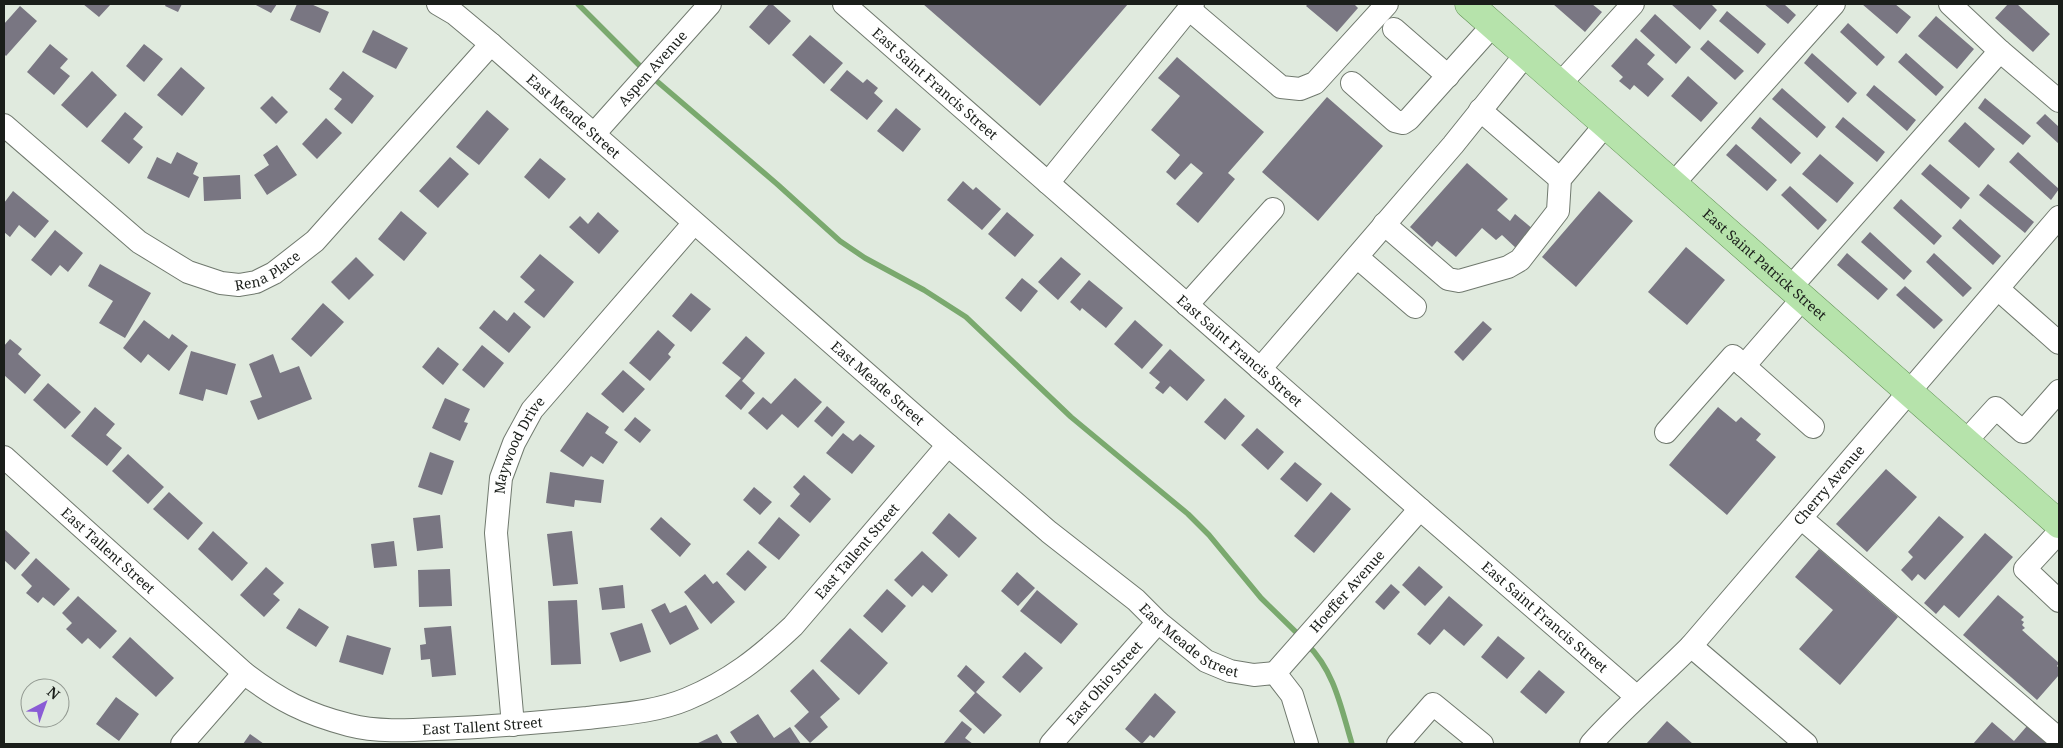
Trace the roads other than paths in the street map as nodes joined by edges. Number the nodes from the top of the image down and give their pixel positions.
1 (438, 4) edge
2 (710, 4) edge
3 (844, 4) edge
4 (1387, 4) edge
5 (1469, 4) edge
6 (1633, 4) edge
7 (1834, 4) edge
8 (1191, 6) edge
9 (1957, 6) edge
10 (1493, 25) junction
11 (1394, 29) dead end
12 (491, 44) junction
13 (2000, 51) junction
14 (1526, 54) junction
15 (1448, 76) junction
16 (1352, 83) dead end
17 (1560, 84) junction
18 (2059, 101) edge
19 (1480, 110) junction
20 (4, 124) edge
21 (1606, 124) junction
22 (594, 134) junction
23 (1560, 179) junction
24 (1048, 183) junction
25 (1673, 184) junction
26 (1273, 210) dead end
27 (2059, 216) edge
28 (694, 223) junction
29 (1384, 224) junction
30 (1357, 256) junction
31 (1998, 289) junction
32 (1797, 292) junction
33 (1187, 305) junction
34 (1414, 307) dead end
35 (2059, 343) edge
36 (1744, 366) junction
37 (1260, 369) junction
38 (2059, 390) edge
39 (1911, 392) junction
40 (1813, 427) dead end
41 (1666, 432) dead end
42 (1966, 441) junction
43 (948, 445) junction
44 (4, 457) edge
45 (1420, 509) junction
46 (1801, 518) junction
47 (2059, 524) edge
48 (2059, 532) edge
49 (2059, 601) edge
50 (1158, 622) junction
51 (1691, 646) junction
52 (244, 673) junction
53 (1275, 673) junction
54 (1637, 697) junction
55 (513, 725) junction
56 (2059, 739) edge
57 (182, 744) edge
58 (1051, 744) edge
59 (1307, 744) edge
60 (1398, 744) edge
61 (1482, 744) edge
62 (1591, 744) edge
63 (1806, 744) edge

1 - 12 street, East Meade Street
2 - 22 street, Aspen Avenue
3 - 24 street, East Saint Francis Street
4 - 8 street
5 - 10 main road, East Saint Patrick Street
6 - 17 street
7 - 25 street
8 - 24 street
9 - 13 street
10 - 14 main road, East Saint Patrick Street
10 - 15 street
11 - 15 street
12 - 20 street, Rena Place
12 - 22 street, East Meade Street
13 - 18 street
13 - 32 street
14 - 17 main road, East Saint Patrick Street
14 - 19 street
15 - 16 street
17 - 21 main road, East Saint Patrick Street
19 - 23 street
19 - 29 street
21 - 23 street
21 - 25 main road, East Saint Patrick Street
22 - 28 street, East Meade Street
23 - 29 street
24 - 33 street, East Saint Francis Street
25 - 32 main road, East Saint Patrick Street
26 - 33 street
27 - 31 street, Cherry Avenue
28 - 43 street, East Meade Street
28 - 55 street, Maywood Drive
29 - 30 street
30 - 34 street
30 - 37 street
31 - 35 street
31 - 39 street, Cherry Avenue
32 - 36 street
32 - 39 main road, East Saint Patrick Street
33 - 37 street, East Saint Francis Street
36 - 40 street
36 - 41 street
37 - 45 street, East Saint Francis Street
38 - 42 street
39 - 42 main road, East Saint Patrick Street
39 - 46 street, Cherry Avenue
42 - 47 main road, East Saint Patrick Street
43 - 50 street, East Meade Street
43 - 55 street, East Tallent Street
44 - 52 street, East Tallent Street
45 - 53 street, Hoeffer Avenue
45 - 54 street, East Saint Francis Street
46 - 51 street, Cherry Avenue
46 - 56 street
48 - 49 street
50 - 53 street, East Meade Street
50 - 58 street, East Ohio Street
51 - 54 street, Cherry Avenue
51 - 63 street
52 - 55 street, East Tallent Street
52 - 57 street
53 - 59 street
54 - 62 street, Cherry Avenue
60 - 61 street

